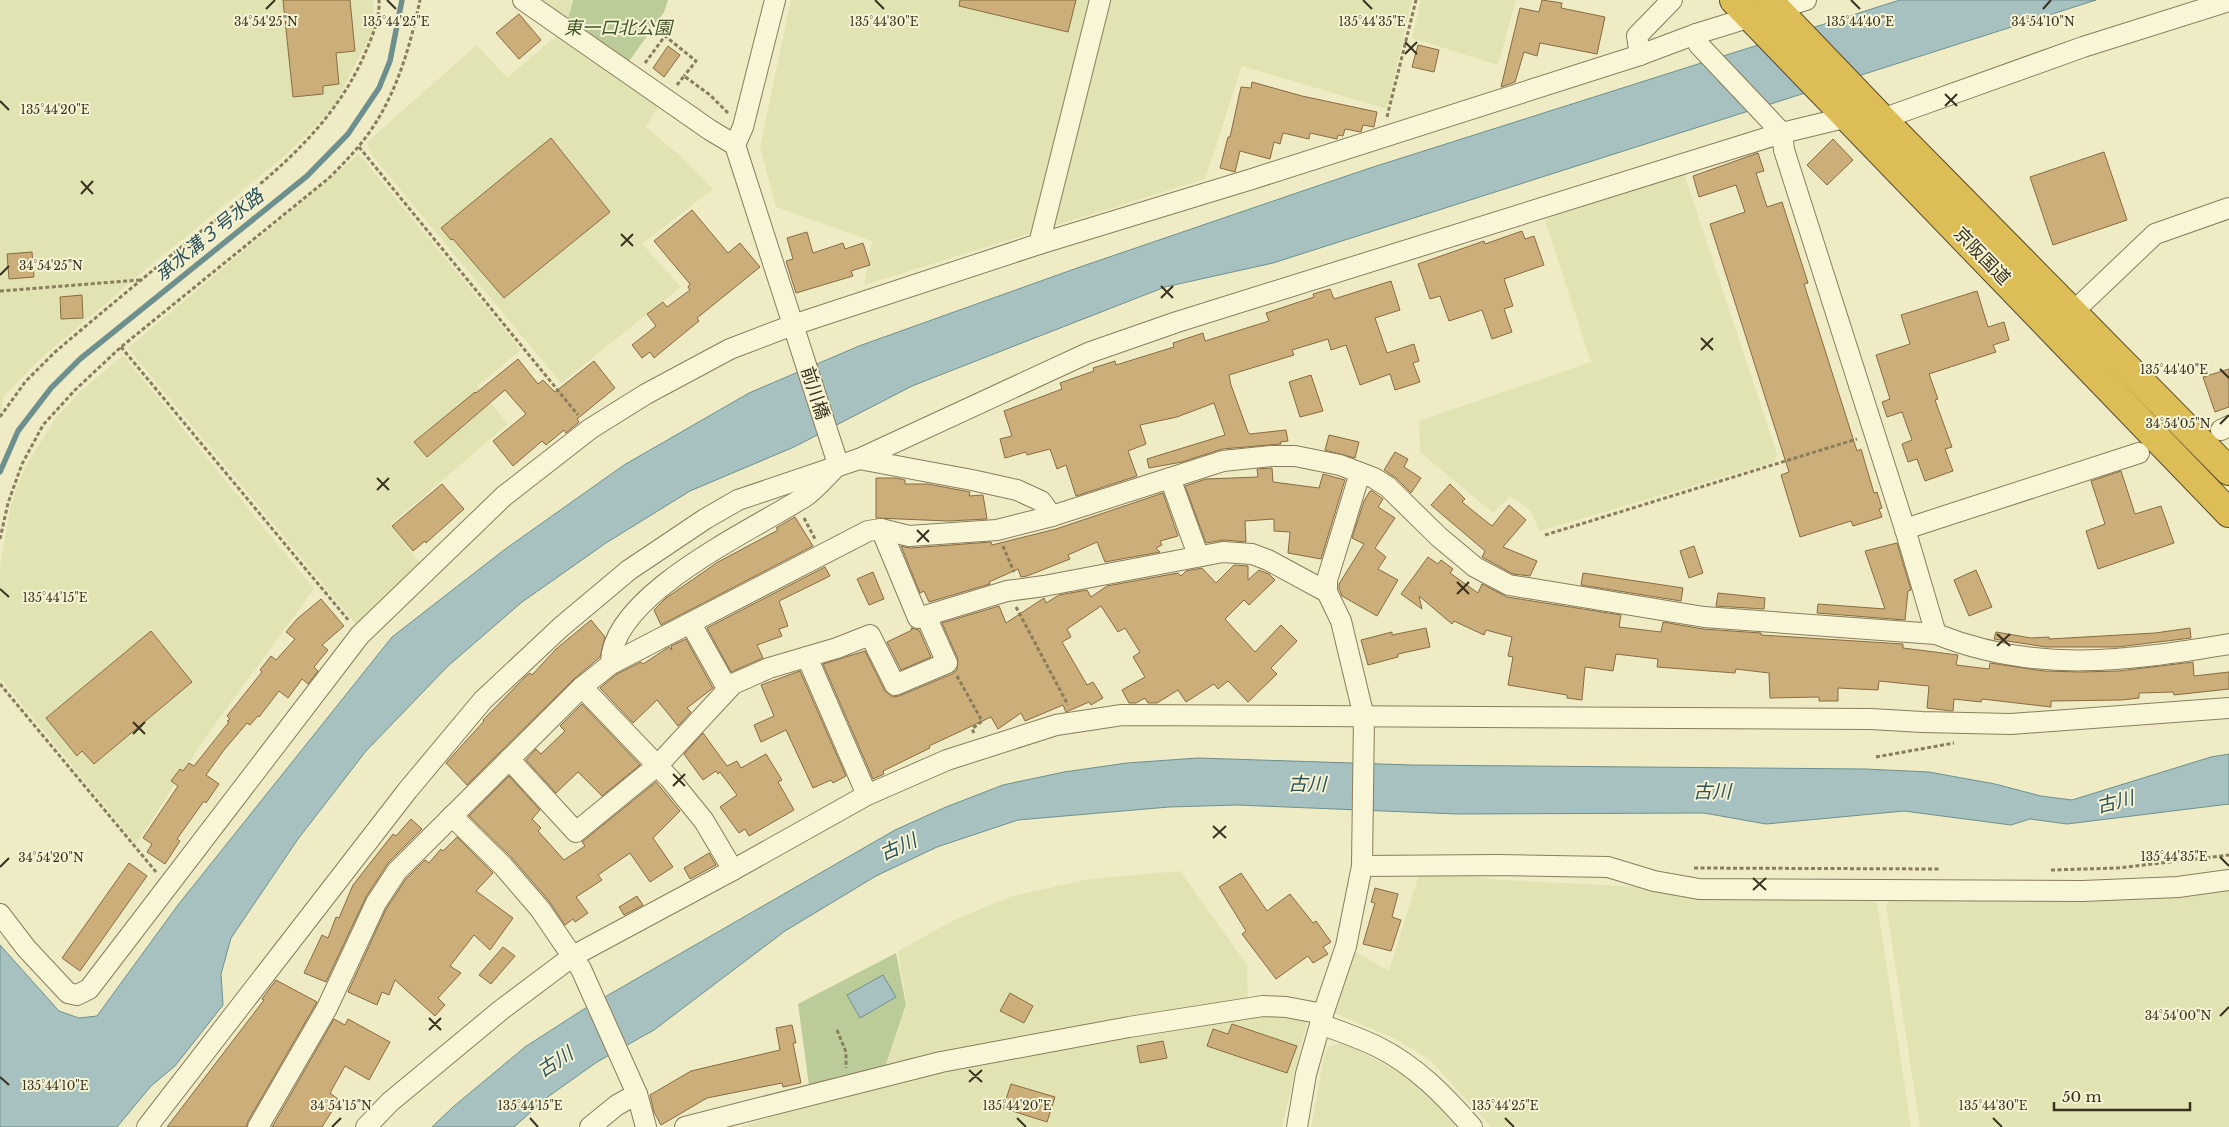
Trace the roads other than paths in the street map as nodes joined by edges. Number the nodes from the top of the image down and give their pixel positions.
1 (523, 0) edge
2 (775, 0) edge
3 (1100, 0) edge
4 (1672, 0) edge
5 (1806, 0) edge
6 (2229, 1) edge
7 (1763, 12) edge
8 (1697, 39) junction
9 (1640, 55) junction
10 (1849, 107) junction
11 (1882, 119) junction
12 (1779, 128) junction
13 (735, 145) junction
14 (2229, 208) edge
15 (1039, 244) junction
16 (2073, 312) junction
17 (795, 330) junction
18 (2138, 453) dead end
19 (836, 458) junction
20 (859, 459) junction
21 (2229, 471) edge
22 (1360, 473) junction
23 (1170, 478) junction
24 (2229, 513) edge
25 (1052, 516) junction
26 (881, 529) junction
27 (1905, 529) junction
28 (1198, 555) junction
29 (1327, 592) junction
30 (922, 617) junction
31 (691, 624) junction
32 (1936, 634) junction
33 (2229, 644) edge
34 (807, 656) junction
35 (611, 664) junction
36 (582, 687) junction
37 (727, 688) junction
38 (2229, 708) edge
39 (1364, 723) junction
40 (509, 759) junction
41 (658, 765) junction
42 (867, 795) junction
43 (452, 816) junction
44 (1362, 861) junction
45 (733, 870) junction
46 (2229, 880) edge
47 (0, 914) edge
48 (577, 962) junction
49 (1322, 1019) junction
50 (634, 1089) junction
51 (147, 1127) edge
52 (258, 1127) edge
53 (366, 1127) edge
54 (590, 1127) edge
55 (646, 1127) edge
56 (685, 1127) edge
57 (1297, 1127) edge
58 (1472, 1127) edge

1 - 13 street
2 - 13 street
3 - 15 street
4 - 9 street
5 - 7 street
6 - 11 street
7 - 8 street
7 - 10 highway, 京阪国道
8 - 9 street
8 - 12 street
9 - 15 street
10 - 11 highway, 京阪国道
10 - 12 street
10 - 24 highway, 京阪国道
11 - 16 highway, 京阪国道
12 - 20 street
12 - 27 street
13 - 17 street, 前川橋
14 - 16 street
15 - 17 street
16 - 21 highway, 京阪国道
17 - 19 street, 前川橋
17 - 47 street
18 - 27 street
19 - 20 street
19 - 35 street
19 - 51 street
20 - 25 street
22 - 23 street
22 - 29 street
22 - 32 street
23 - 25 street
23 - 28 street
25 - 26 street
26 - 30 street
26 - 31 street
27 - 32 street
28 - 29 street
28 - 30 street
29 - 39 street
30 - 34 street
31 - 35 street
31 - 37 street
32 - 33 street
34 - 37 street
34 - 42 street
35 - 36 street
36 - 40 street
36 - 41 street
37 - 41 street
38 - 39 street
39 - 42 street
39 - 44 street
40 - 41 street
40 - 43 street
41 - 45 street
42 - 45 street
43 - 48 street
43 - 52 street
44 - 46 street
44 - 49 street
45 - 48 street
48 - 50 street
48 - 53 street
49 - 56 street
49 - 57 street
49 - 58 street
50 - 54 street
50 - 55 street

